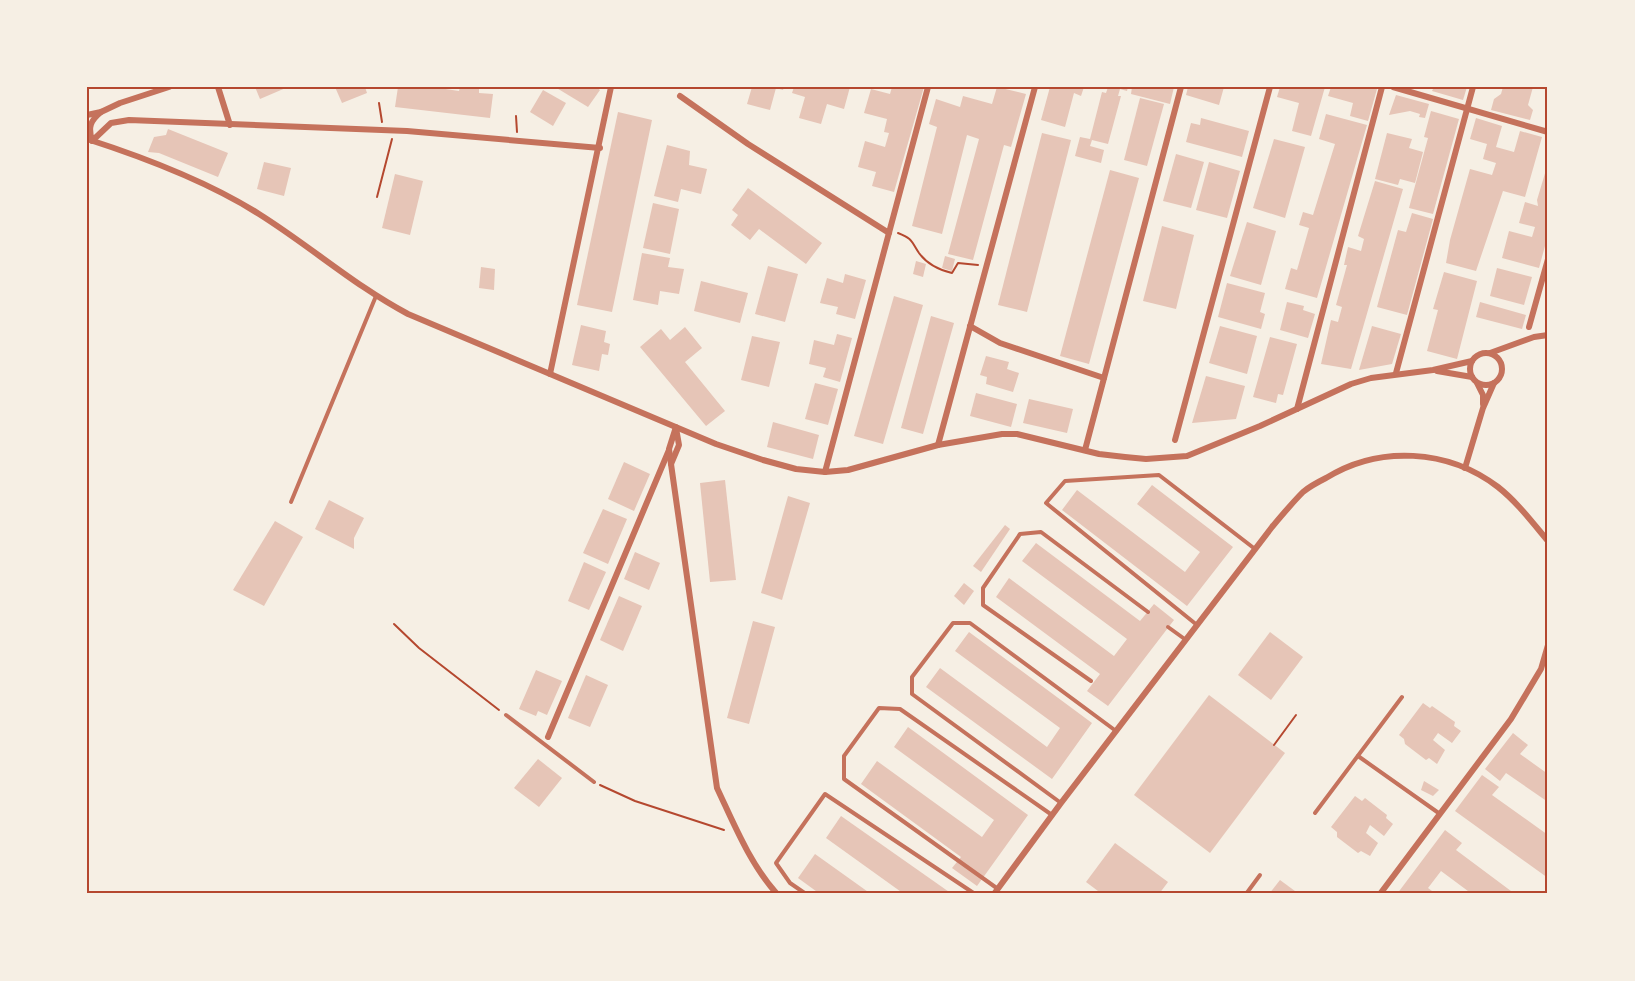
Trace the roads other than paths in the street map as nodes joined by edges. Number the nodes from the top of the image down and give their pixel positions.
1 (169, 87) edge
2 (218, 87) edge
3 (611, 87) edge
4 (928, 87) edge
5 (1035, 87) edge
6 (1181, 87) edge
7 (1270, 87) edge
8 (1382, 87) edge
9 (1393, 87) edge
10 (1473, 87) edge
11 (680, 96) dead end
12 (1468, 108) junction
13 (101, 112) junction
14 (87, 115) edge
15 (230, 125) junction
16 (1548, 132) edge
17 (89, 140) edge
18 (600, 148) junction
19 (889, 233) junction
20 (1548, 259) edge
21 (376, 296) junction
22 (970, 326) junction
23 (1529, 327) dead end
24 (1548, 335) edge
25 (1490, 353) junction
26 (1472, 361) junction
27 (1433, 370) junction
28 (1396, 373) junction
29 (550, 374) junction
30 (1104, 378) junction
31 (1475, 380) junction
32 (1494, 382) junction
33 (1483, 408) junction
34 (1297, 409) junction
35 (676, 428) junction
36 (1175, 440) dead end
37 (938, 445) junction
38 (669, 449) junction
39 (1085, 450) junction
40 (671, 464) junction
41 (1465, 468) junction
42 (825, 472) junction
43 (291, 502) dead end
44 (1548, 541) edge
45 (1255, 549) junction
46 (1148, 612) dead end
47 (1197, 625) junction
48 (1168, 627) dead end
49 (1185, 640) junction
50 (1548, 645) edge
51 (1091, 681) dead end
52 (1402, 697) dead end
53 (506, 715) road end
54 (1116, 731) junction
55 (548, 737) dead end
56 (1358, 756) junction
57 (594, 782) road end
58 (1061, 803) junction
59 (1315, 813) dead end
60 (1440, 814) junction
61 (1052, 815) junction
62 (1260, 875) dead end
63 (996, 891) edge
64 (777, 894) edge
65 (806, 894) edge
66 (975, 894) edge
67 (1246, 894) edge
68 (1380, 894) edge

1 - 13 street
2 - 15 street
3 - 18 street
4 - 19 street
5 - 22 street
6 - 30 street
7 - 36 street
8 - 34 street
9 - 12 street
10 - 12 street
11 - 19 street
12 - 16 street
12 - 28 street
13 - 14 street
13 - 17 street
15 - 17 street
15 - 18 street
17 - 21 street
18 - 29 street
19 - 42 street
20 - 23 street
21 - 29 street
21 - 43 lane
22 - 30 street
22 - 37 street
24 - 25 street
25 - 26 street
25 - 32 street
26 - 27 street
26 - 31 street
27 - 28 street
27 - 31 street
28 - 34 street
29 - 35 street
30 - 39 street
31 - 32 street
31 - 33 street
32 - 33 street
33 - 41 street
34 - 39 street
35 - 38 street
35 - 40 street
35 - 42 street
37 - 39 street
37 - 42 street
38 - 40 street
38 - 55 street
40 - 64 street
41 - 44 street
41 - 45 street
45 - 47 street
45 - 47 lane
46 - 51 lane
47 - 49 street
48 - 49 lane
49 - 54 street
50 - 60 street
52 - 56 lane
53 - 57 lane
54 - 58 street
54 - 58 lane
56 - 59 lane
56 - 60 lane
58 - 61 street
60 - 68 street
61 - 63 street
61 - 63 lane
62 - 67 lane
65 - 66 lane

